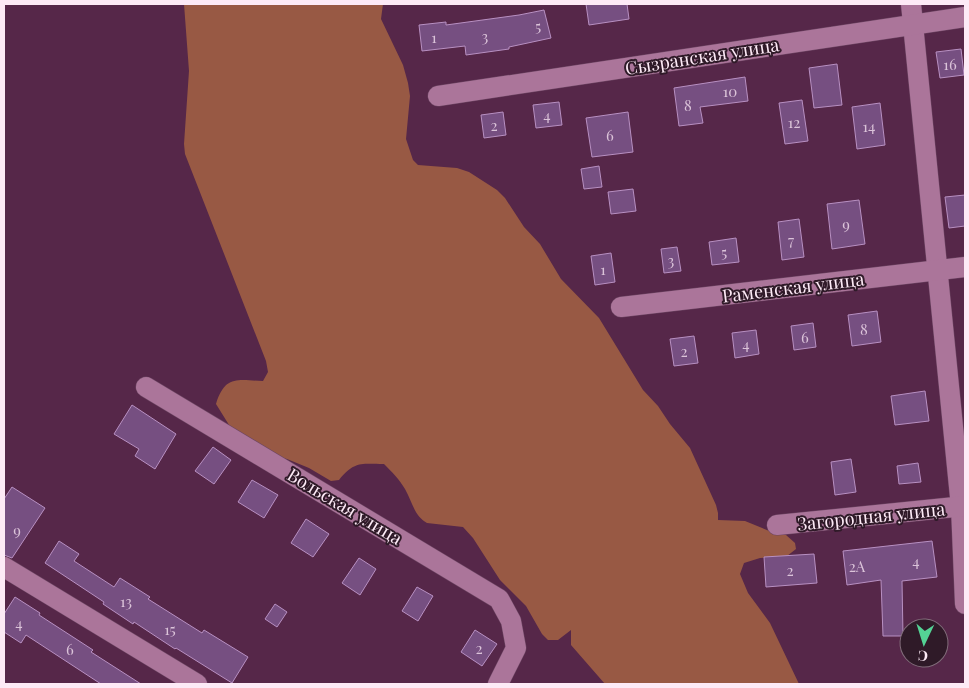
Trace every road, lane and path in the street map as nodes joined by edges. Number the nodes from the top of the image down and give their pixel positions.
1 (911, 4) edge
2 (965, 17) edge
3 (914, 24) junction
4 (438, 96) dead end
5 (965, 267) edge
6 (938, 271) junction
7 (621, 307) dead end
8 (146, 387) dead end
9 (963, 507) edge
10 (777, 525) dead end
11 (4, 567) edge
12 (965, 604) edge
13 (197, 684) edge
14 (498, 684) edge

1 - 3 street
2 - 3 street, Сызранская улица
3 - 4 street, Сызранская улица
3 - 6 street
5 - 6 street, Раменская улица
6 - 7 street, Раменская улица
6 - 9 street
8 - 14 street, Вольская улица
9 - 10 street, Загородная улица
9 - 12 street
11 - 13 street

